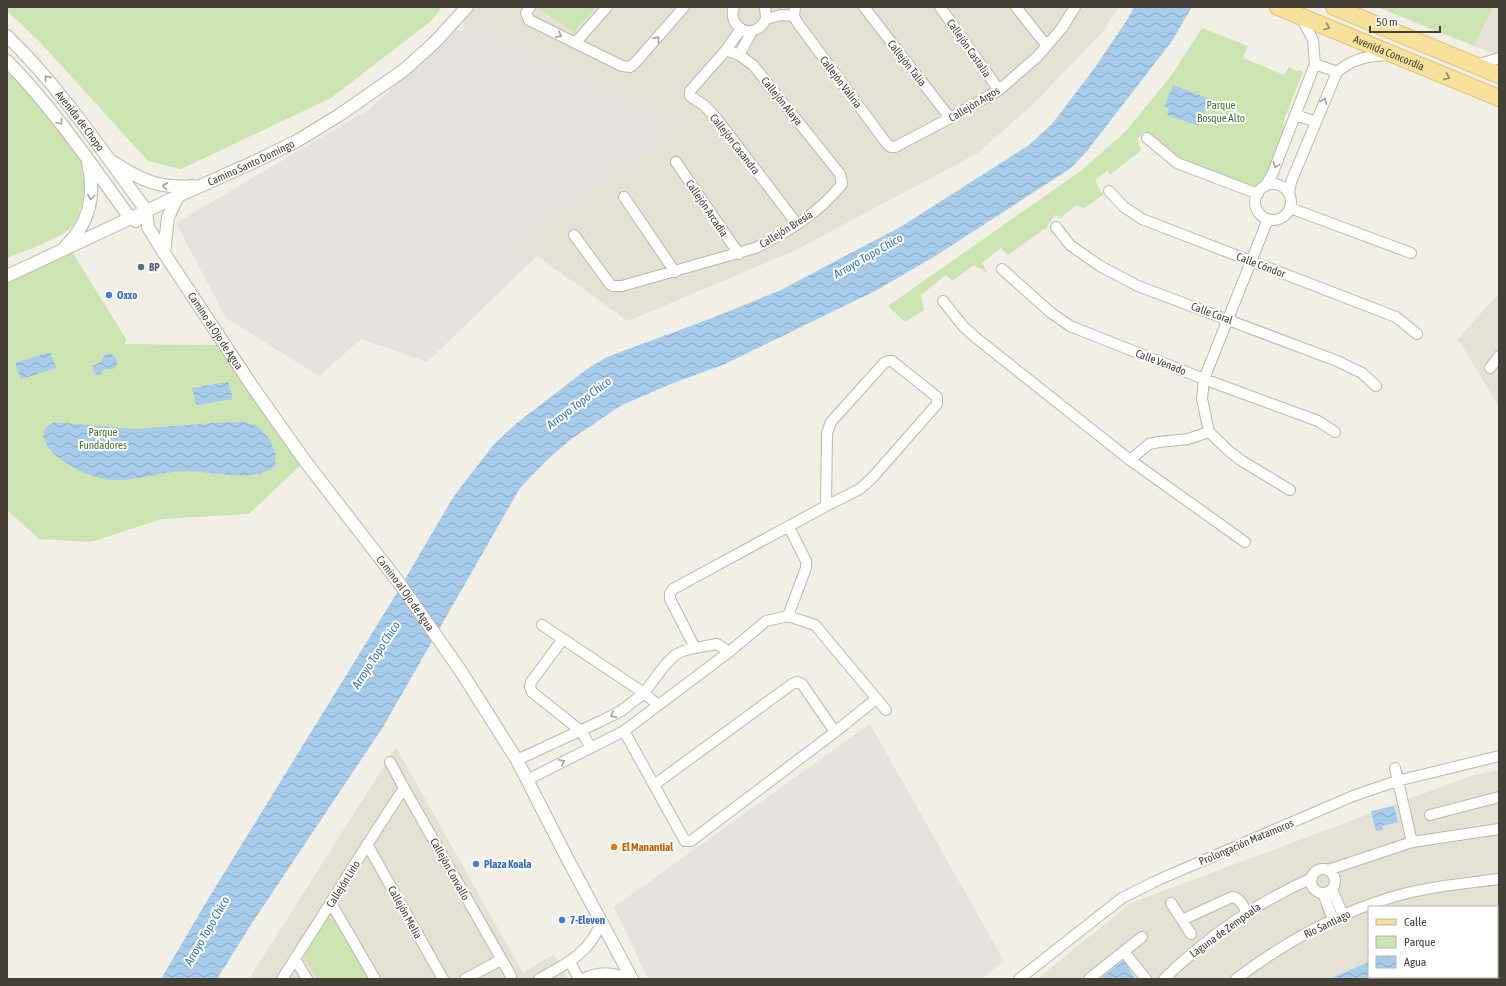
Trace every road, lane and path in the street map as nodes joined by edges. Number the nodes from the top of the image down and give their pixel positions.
1 (467, 7) edge
2 (530, 7) edge
3 (607, 7) edge
4 (684, 7) edge
5 (734, 7) edge
6 (765, 7) edge
7 (864, 7) edge
8 (940, 7) edge
9 (1016, 7) edge
10 (1075, 7) edge
11 (1278, 7) edge
12 (1334, 7) edge
13 (795, 11) edge
14 (1301, 16) junction
15 (766, 19) junction
16 (741, 29) junction
17 (752, 31) junction
18 (7, 36) edge
19 (575, 43) junction
20 (1047, 46) junction
21 (726, 50) junction
22 (739, 55) junction
23 (1394, 55) junction
24 (1499, 58) edge
25 (7, 61) edge
26 (1316, 64) junction
27 (1476, 65) junction
28 (1336, 72) junction
29 (1499, 75) edge
30 (999, 90) junction
31 (1499, 98) edge
32 (1296, 115) junction
33 (950, 118) junction
34 (1316, 122) junction
35 (1147, 138) dead end
36 (891, 147) joint
37 (87, 158) junction
38 (107, 158) junction
39 (676, 162) dead end
40 (842, 184) joint
41 (204, 185) junction
42 (1265, 186) junction
43 (1109, 191) dead end
44 (1258, 194) junction
45 (1289, 194) junction
46 (178, 196) junction
47 (624, 197) dead end
48 (1290, 208) junction
49 (146, 210) junction
50 (130, 218) junction
51 (1268, 219) junction
52 (797, 224) junction
53 (148, 227) junction
54 (1056, 227) dead end
55 (574, 235) dead end
56 (57, 253) junction
57 (164, 253) junction
58 (1411, 253) dead end
59 (739, 254) junction
60 (1252, 261) junction
61 (1002, 269) dead end
62 (675, 272) junction
63 (7, 276) edge
64 (943, 301) dead end
65 (1229, 320) junction
66 (1417, 334) dead end
67 (1499, 356) edge
68 (1490, 368) dead end
69 (1204, 379) junction
70 (1376, 386) dead end
71 (1209, 432) junction
72 (1335, 432) dead end
73 (1130, 460) junction
74 (1290, 490) dead end
75 (826, 506) junction
76 (789, 527) junction
77 (1245, 542) dead end
78 (788, 616) junction
79 (542, 625) dead end
80 (563, 639) junction
81 (695, 648) junction
82 (729, 652) junction
83 (644, 693) junction
84 (876, 699) junction
85 (658, 705) junction
86 (886, 710) dead end
87 (581, 731) junction
88 (624, 731) junction
89 (835, 732) junction
90 (591, 748) junction
91 (1499, 756) edge
92 (517, 760) junction
93 (390, 762) dead end
94 (1395, 768) dead end
95 (527, 780) junction
96 (1397, 781) junction
97 (654, 785) junction
98 (404, 788) junction
99 (1499, 797) edge
100 (1430, 815) dead end
101 (1499, 829) edge
102 (1412, 842) junction
103 (367, 844) junction
104 (1328, 870) junction
105 (1312, 878) junction
106 (1499, 879) edge
107 (1327, 891) junction
108 (331, 903) junction
109 (1172, 903) dead end
110 (1246, 912) junction
111 (1344, 915) junction
112 (1182, 920) junction
113 (1334, 920) junction
114 (601, 921) junction
115 (1191, 934) dead end
116 (1142, 937) dead end
117 (1124, 952) junction
118 (295, 959) junction
119 (501, 960) junction
120 (570, 962) junction
121 (511, 976) dead end
122 (282, 979) edge
123 (307, 979) edge
124 (375, 979) edge
125 (443, 979) edge
126 (465, 979) edge
127 (539, 979) edge
128 (579, 979) edge
129 (583, 979) edge
130 (628, 979) edge
131 (632, 979) edge
132 (1019, 979) edge
133 (1089, 979) edge
134 (1146, 979) edge
135 (1164, 979) edge
136 (1236, 979) edge

1 - 41 street, Camino Santo Domingo
2 -> 19 street
3 - 19 street
19 -> 4 street
5 - 16 street
6 - 15 street
7 - 33 street, Callejón Talía
8 - 30 street, Callejón Castalia
9 - 20 street
10 - 20 street, Callejón Argos
11 - 14 main road, Avenida Concordia
12 - 27 main road, Avenida Concordia
13 - 15 street
13 - 36 street, Callejón Valiria
14 -> 23 main road, Avenida Concordia
14 - 26 street
15 - 17 street
16 - 17 street
16 - 21 street
17 - 22 street
38 -> 18 street, Avenida de Chopo
20 - 30 street, Callejón Argos
21 - 22 street, Callejón Alaya
21 - 52 street, Callejón Casandra
22 - 40 street, Callejón Alaya
23 - 28 street
23 -> 31 main road, Avenida Concordia
24 - 27 street
25 -> 37 street, Avenida de Chopo
26 - 28 street
26 - 32 street
27 - 29 main road, Avenida Concordia
34 -> 28 street
30 - 33 street, Callejón Argos
32 - 34 street
32 -> 42 street
33 - 36 street, Callejón Argos
34 - 45 street
35 - 44 street
37 - 50 street, Avenida de Chopo
37 -> 56 street
41 -> 38 street
38 - 49 street, Avenida de Chopo
39 - 59 street, Callejón Arcadia
40 - 52 street, Callejón Bresia
41 - 46 street, Camino Santo Domingo
42 - 44 street
42 - 45 street
43 - 60 street, Calle Cóndor
44 - 51 street
45 - 48 street
46 - 49 street, Camino Santo Domingo
46 - 57 street
47 - 62 street
48 - 51 street
48 - 58 street
49 - 50 street, Camino Santo Domingo
49 - 53 street, Camino al Ojo de Agua
50 - 53 street
50 - 56 street, Camino Santo Domingo
51 - 60 street
52 - 59 street, Callejón Bresia
53 - 57 street, Camino al Ojo de Agua
54 - 65 street, Calle Coral
55 - 62 street, Callejón Bresia
56 - 63 street, Camino Santo Domingo
57 - 92 street, Camino al Ojo de Agua
59 - 62 street, Callejón Bresia
60 - 65 street
60 - 66 street, Calle Cóndor
61 - 69 street, Calle Venado
64 - 73 street
65 - 69 street
65 - 70 street, Calle Coral
67 - 68 street
69 - 71 street
69 - 72 street, Calle Venado
71 - 73 street
71 - 74 street
73 - 77 street
75 - 75 street
75 - 76 street
76 - 78 street
76 - 81 street
78 - 82 street
78 - 84 street
79 - 80 street
80 - 83 street
80 - 87 street
81 - 82 street
81 - 83 street
82 - 85 street
83 - 85 street
83 -> 87 street
84 - 86 street
84 - 89 street
85 - 88 street
87 - 90 street
87 - 92 street
88 - 90 street
88 - 97 street
89 - 97 street
89 - 97 street
95 -> 90 street
91 - 96 street, Prolongación Matamoros
92 - 95 street, Camino al Ojo de Agua
93 - 98 street, Callejón Corvallo
94 - 96 street
95 - 114 street, Camino al Ojo de Agua
96 - 102 street
96 - 132 street, Prolongación Matamoros
98 - 103 street, Callejón Lirio
98 - 119 street, Callejón Corvallo
99 - 100 street
101 - 102 street
102 - 104 street
103 - 108 street, Callejón Lirio
103 - 125 street, Callejón Melia
104 - 105 street
104 - 107 street
105 - 107 street
105 - 110 street, Laguna de Zempoala
106 - 111 street, Río Santiago
107 - 111 street
107 - 113 street
108 - 118 street, Callejón Lirio
108 - 124 street
109 - 112 street
110 - 112 street
110 - 135 street, Laguna de Zempoala
111 - 113 street, Río Santiago
112 - 115 street
113 - 136 street, Río Santiago
114 - 120 street
114 - 131 street, Camino al Ojo de Agua
116 - 117 street
117 - 133 street
117 - 134 street
118 - 122 street, Callejón Lirio
118 - 123 street
119 - 121 street, Callejón Corvallo
119 - 126 street
120 - 127 street
120 - 128 street
129 - 130 street

